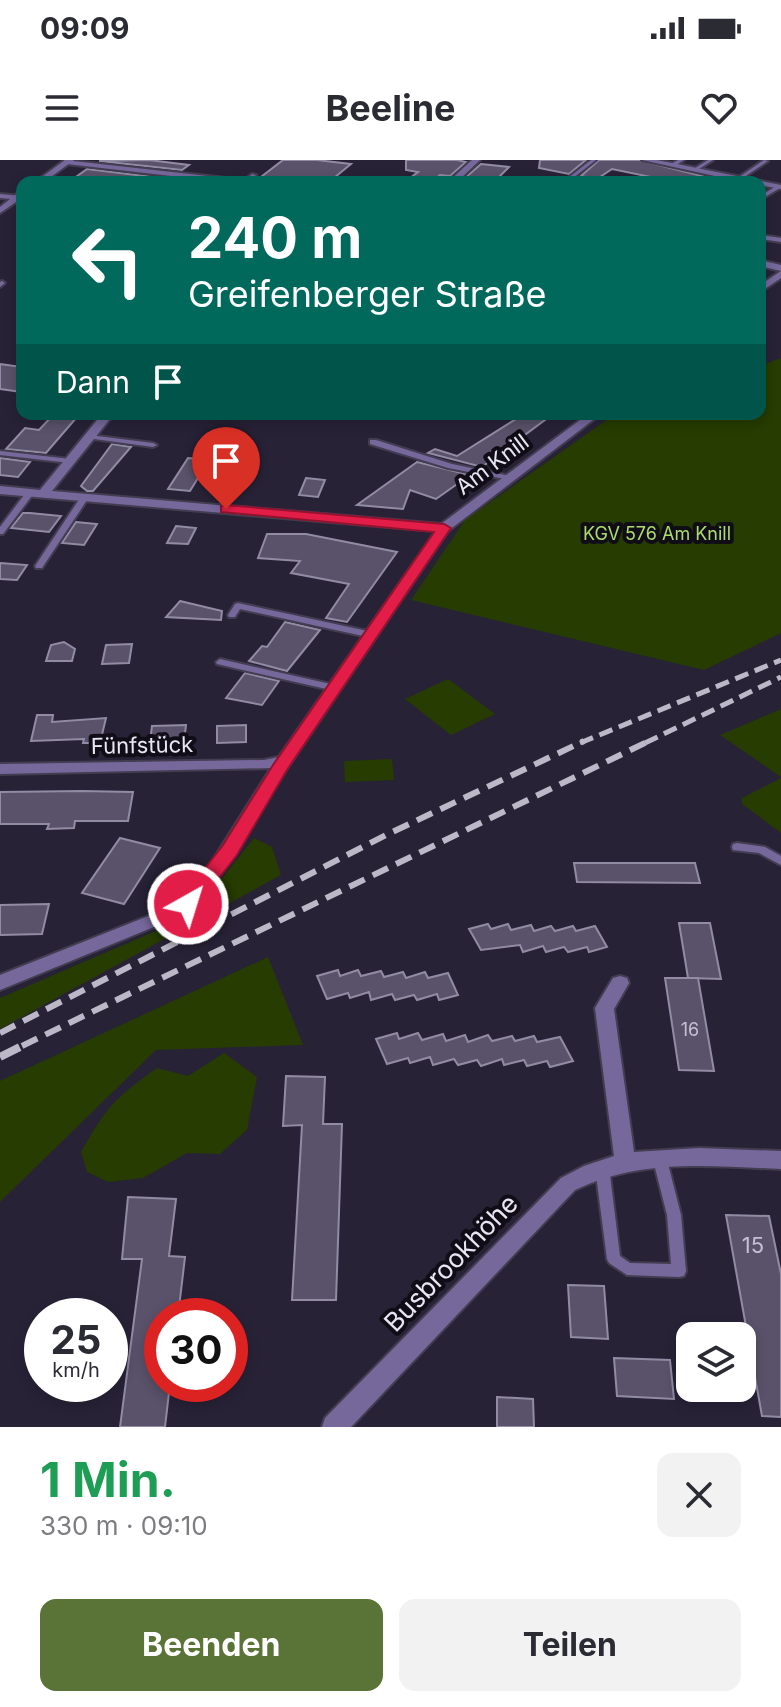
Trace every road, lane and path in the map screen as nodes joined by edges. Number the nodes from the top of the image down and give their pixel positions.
1 (476, 160) edge
2 (594, 160) edge
3 (646, 160) edge
4 (682, 160) edge
5 (711, 160) edge
6 (69, 161) edge
7 (766, 161) edge
8 (673, 165) junction
9 (694, 170) junction
10 (48, 176) edge
11 (194, 176) edge
12 (459, 176) edge
13 (573, 176) edge
14 (718, 176) edge
15 (736, 176) edge
16 (103, 420) edge
17 (585, 420) edge
18 (89, 437) junction
19 (373, 442) dead end
20 (153, 445) dead end
21 (0, 453) edge
22 (70, 461) junction
23 (510, 478) junction
24 (0, 490) edge
25 (36, 493) junction
26 (85, 497) junction
27 (444, 528) junction
28 (0, 532) edge
29 (39, 566) dead end
30 (232, 615) dead end
31 (372, 635) junction
32 (220, 662) dead end
33 (335, 688) junction
34 (284, 761) junction
35 (0, 769) edge
36 (737, 847) dead end
37 (781, 861) edge
38 (0, 983) edge
39 (620, 983) dead end
40 (660, 1160) junction
41 (781, 1160) edge
42 (625, 1162) junction
43 (602, 1167) junction
44 (334, 1427) edge

1 - 12 street
2 - 13 lane
3 - 8 street
4 - 8 lane
5 - 9 lane
6 - 10 street
6 - 11 street
7 - 15 lane
8 - 9 street
9 - 14 street
16 - 18 street
17 - 23 street, Am Knill
18 - 20 lane
18 - 22 street
19 - 23 lane
21 - 22 lane
22 - 25 street
23 - 27 street, Am Knill
24 - 25 street
25 - 26 street
25 - 28 lane
26 - 27 street
26 - 29 lane
27 - 31 street, Am Knill
30 - 31 lane
31 - 33 street, Am Knill
32 - 33 lane
33 - 34 street, Am Knill
34 - 35 street, Fünfstück
34 - 38 street, Am Knill
36 - 37 lane
39 - 42 street
40 - 41 street, Busbrookhöhe
40 - 42 street, Busbrookhöhe
40 - 43 lane
42 - 43 street, Busbrookhöhe
43 - 44 street, Busbrookhöhe

